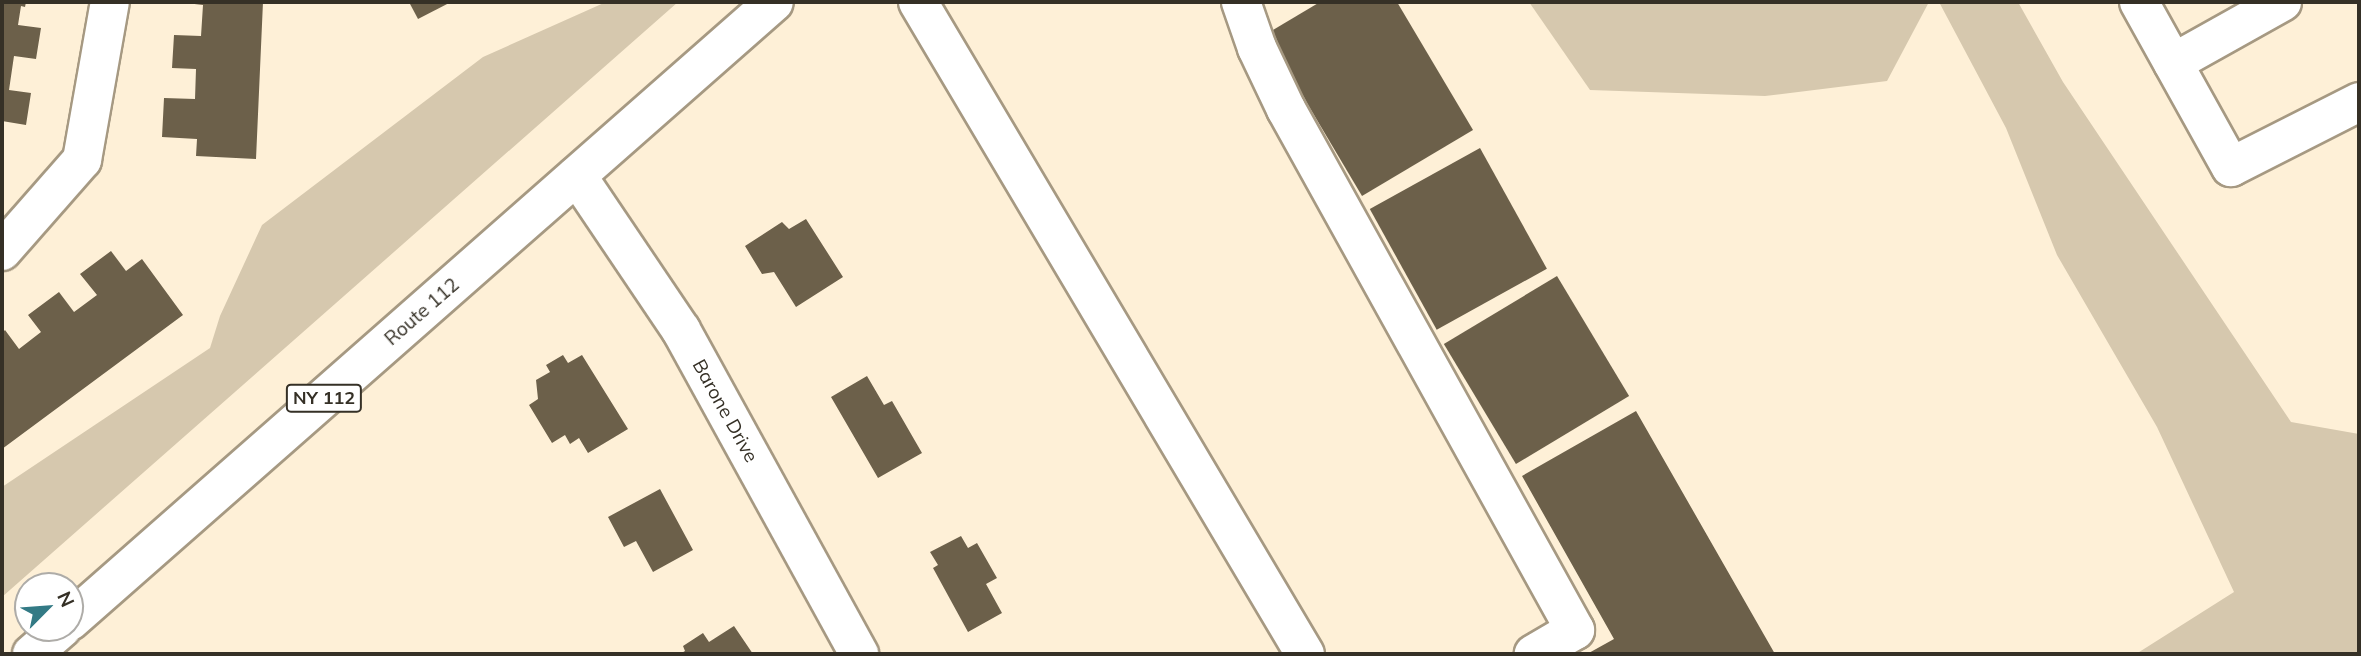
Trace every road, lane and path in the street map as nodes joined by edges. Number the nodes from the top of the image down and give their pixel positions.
1 (110, 2) edge
2 (774, 2) edge
3 (918, 2) edge
4 (1241, 2) edge
5 (2139, 2) edge
6 (2282, 2) edge
7 (2173, 62) junction
8 (2359, 102) edge
9 (577, 176) junction
10 (2, 251) edge
11 (84, 609) edge
12 (46, 642) edge
13 (32, 654) edge
14 (859, 654) edge
15 (1305, 654) edge
16 (1534, 654) edge

1 - 10 main road
2 - 9 main road, Route 112 / NY 112
3 - 15 main road
4 - 16 main road
5 - 7 main road
6 - 7 main road
7 - 8 main road
9 - 11 main road, Route 112 / NY 112
9 - 14 main road, Barone Drive
12 - 13 main road

